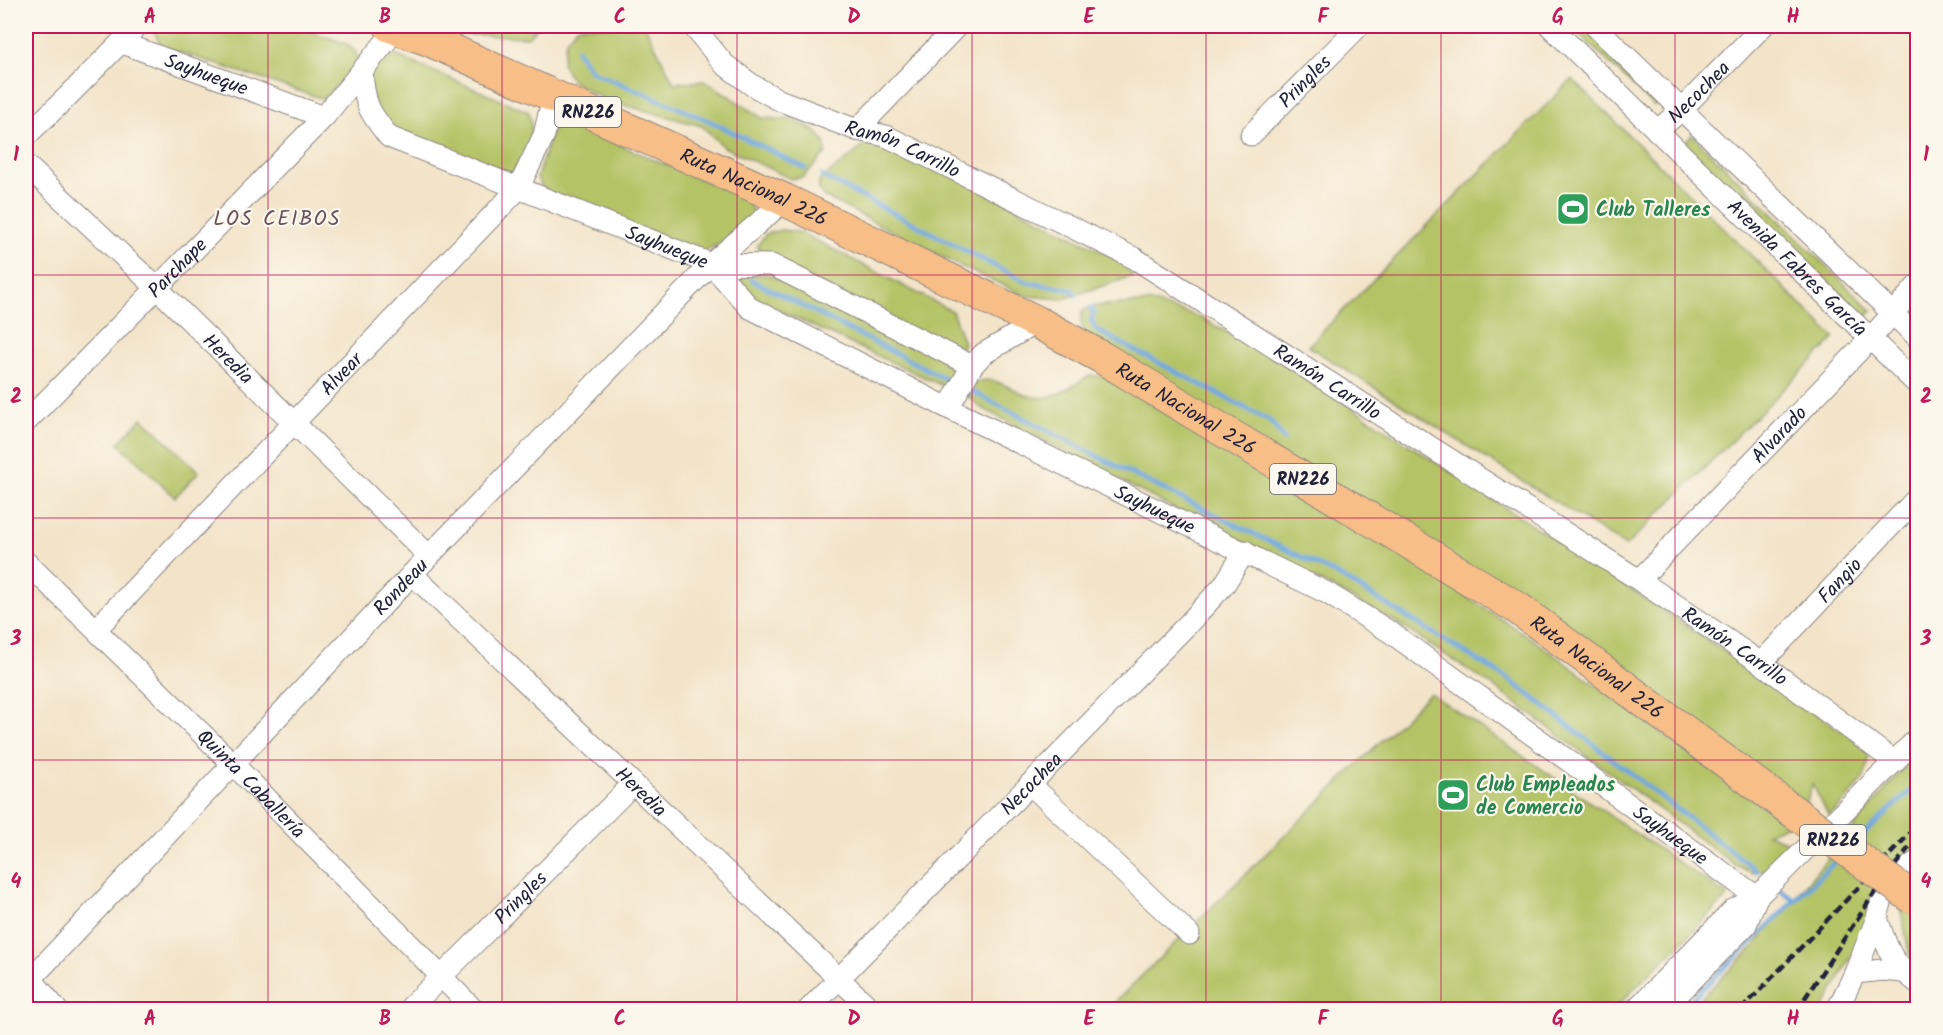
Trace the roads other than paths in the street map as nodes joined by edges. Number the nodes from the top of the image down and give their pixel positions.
1 (137, 26) edge
2 (693, 26) edge
3 (957, 26) edge
4 (1359, 26) edge
5 (1550, 26) edge
6 (1595, 26) edge
7 (1762, 26) edge
8 (394, 27) edge
9 (122, 43) junction
10 (362, 71) junction
11 (554, 97) junction
12 (1681, 110) junction
13 (324, 117) junction
14 (857, 130) junction
15 (1657, 132) junction
16 (1251, 135) dead end
17 (26, 136) edge
18 (26, 165) edge
19 (518, 189) junction
20 (785, 200) junction
21 (711, 264) junction
22 (1917, 285) edge
23 (157, 288) junction
24 (1892, 313) junction
25 (1037, 322) junction
26 (1917, 338) edge
27 (1870, 339) junction
28 (972, 366) junction
29 (1917, 385) edge
30 (948, 408) junction
31 (26, 422) edge
32 (294, 423) junction
33 (1917, 497) edge
34 (1245, 551) junction
35 (429, 556) junction
36 (26, 562) edge
37 (412, 574) junction
38 (1639, 580) junction
39 (96, 629) junction
40 (1761, 663) junction
41 (1917, 738) edge
42 (1895, 762) junction
43 (233, 764) junction
44 (633, 784) junction
45 (1030, 784) junction
46 (1917, 861) edge
47 (1757, 897) junction
48 (1915, 900) edge
49 (1877, 918) junction
50 (1189, 934) dead end
51 (1855, 973) junction
52 (442, 976) junction
53 (838, 977) junction
54 (1910, 977) edge
55 (27, 979) edge
56 (57, 1010) edge
57 (408, 1010) edge
58 (474, 1010) edge
59 (808, 1010) edge
60 (872, 1010) edge
61 (1635, 1010) edge
62 (1663, 1010) edge
63 (1837, 1010) edge

1 - 9 street
2 - 14 street, Ramón Carrillo
3 - 14 street
4 - 16 street, Pringles
5 - 15 street, Avenida Fabres García
6 - 12 street, Avenida Fabres García
7 - 12 street, Necochea
8 - 10 street, Parchape
8 - 11 highway, Ruta Nacional 226 / RN226
9 - 13 street, Sayhueque
9 - 17 street
10 - 13 street, Parchape
10 - 19 street, Sayhueque
11 - 19 street, Alvear
11 - 20 highway, Ruta Nacional 226 / RN226
12 - 15 street, Necochea
12 - 24 street, Avenida Fabres García
13 - 23 street, Parchape
14 - 38 street, Ramón Carrillo
15 - 27 street, Avenida Fabres García
18 - 23 street, Heredia
19 - 21 street, Sayhueque
19 - 32 street, Alvear
20 - 21 street, Rondeau
20 - 25 highway, Ruta Nacional 226 / RN226
21 - 28 street
21 - 30 street, Sayhueque
21 - 35 street, Rondeau
22 - 24 street, Alvarado
23 - 31 street, Parchape
23 - 32 street, Heredia
24 - 26 street, Avenida Fabres García
24 - 27 street, Alvarado
25 - 28 street
25 - 48 highway, Ruta Nacional 226 / RN226, bridge
27 - 29 street, Avenida Fabres García
27 - 38 street, Alvarado
28 - 30 street
30 - 34 street, Sayhueque
32 - 35 street, Heredia
32 - 39 street, Alvear
33 - 40 street, Fangio
34 - 45 street, Necochea
34 - 47 street, Sayhueque
35 - 37 street, Rondeau
36 - 39 street, Quinta Caballería
37 - 43 street, Rondeau
37 - 44 street, Heredia
38 - 40 street, Ramón Carrillo
39 - 43 street, Quinta Caballería
40 - 42 street, Ramón Carrillo
41 - 42 street
42 - 47 street
43 - 52 street, Quinta Caballería
43 - 55 street, Rondeau
44 - 52 street, Pringles
44 - 53 street, Heredia
45 - 50 street
45 - 53 street, Necochea
46 - 49 street
47 - 61 street
47 - 62 street
49 - 51 street
49 - 54 street
51 - 54 street
51 - 63 street
52 - 57 street, Pringles
52 - 58 street, Quinta Caballería
53 - 59 street, Necochea
53 - 60 street, Heredia
55 - 56 street

